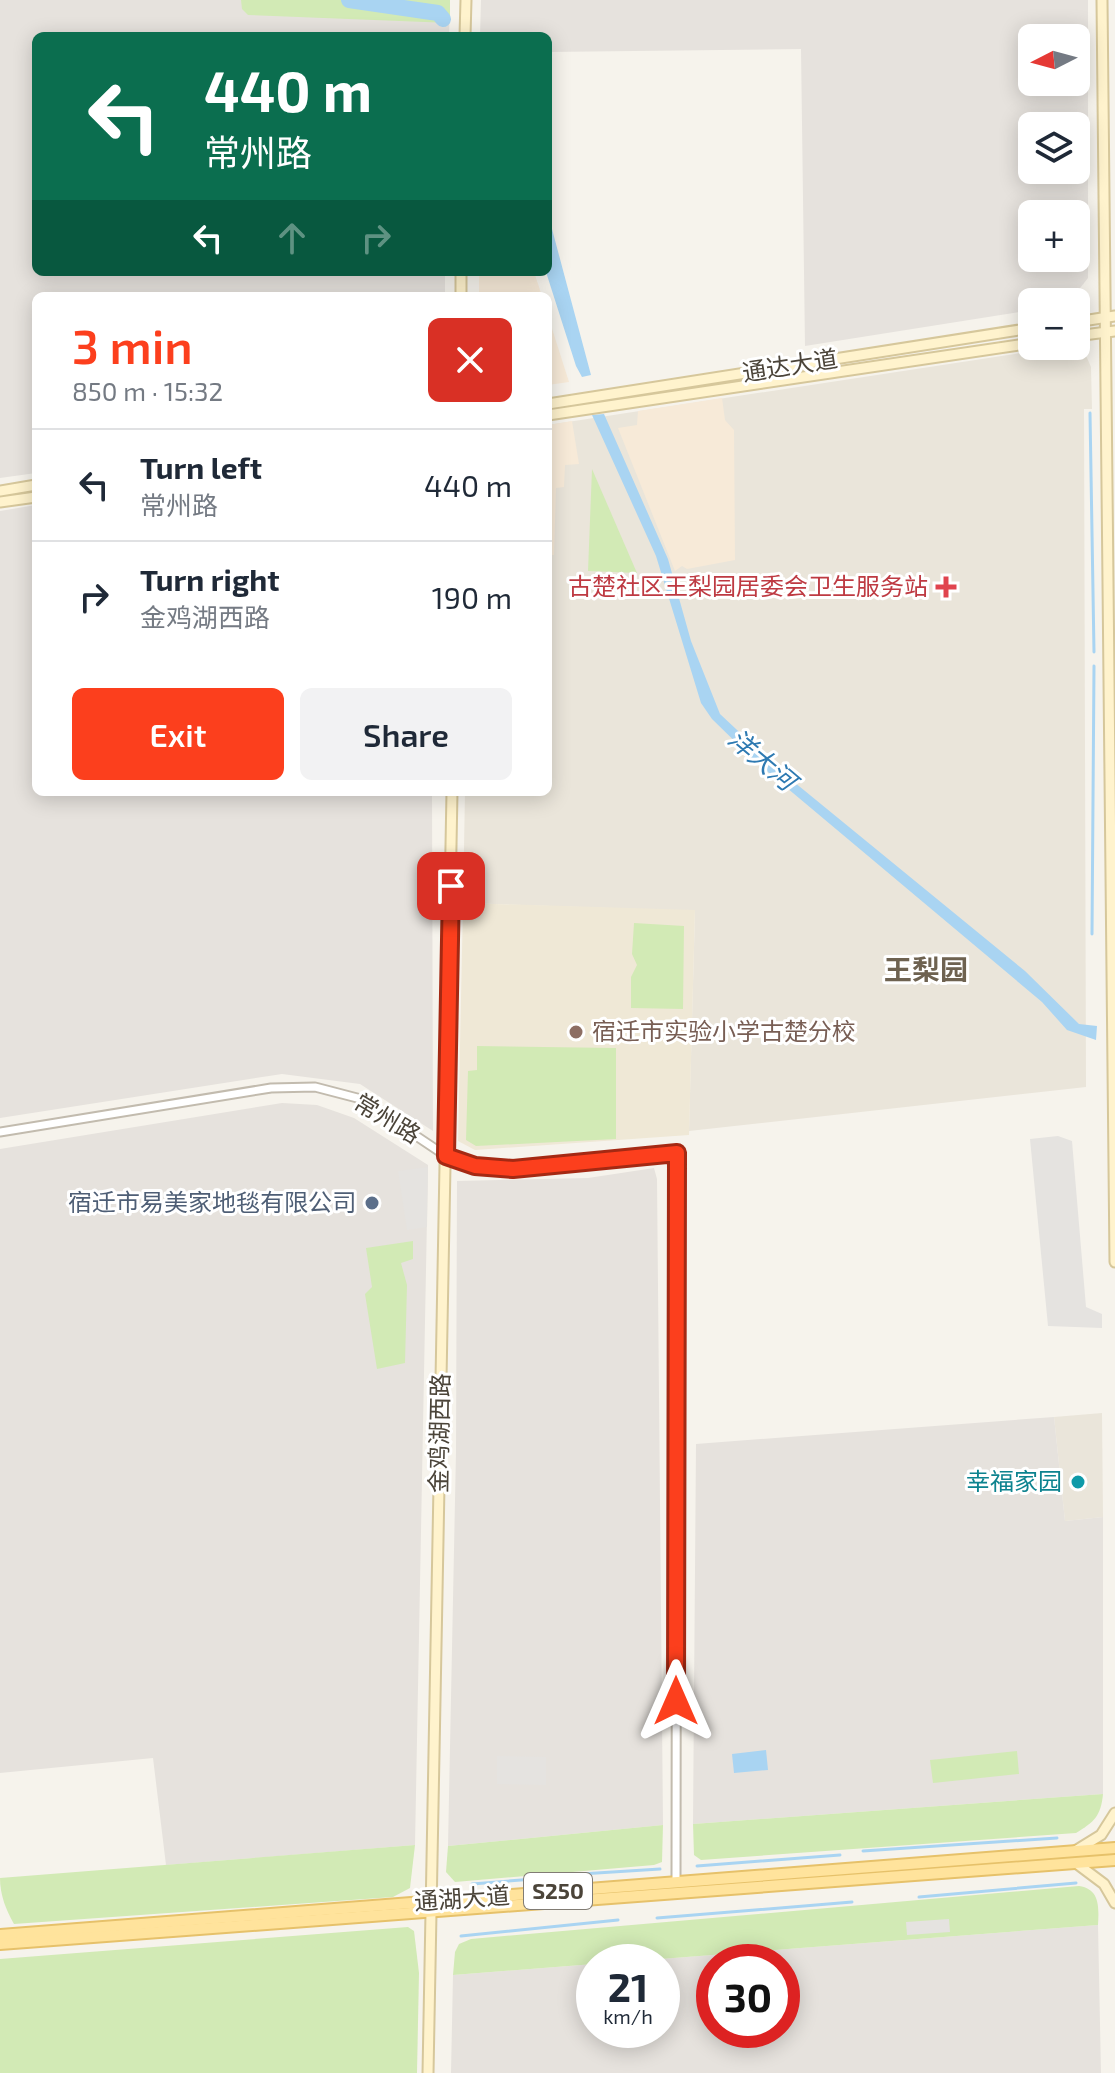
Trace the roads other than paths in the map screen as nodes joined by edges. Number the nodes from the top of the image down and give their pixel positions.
1 (466, 0) edge
2 (1102, 0) edge
3 (465, 32) edge
4 (1115, 316) edge
5 (1104, 317) junction
6 (1090, 320) edge
7 (1018, 330) edge
8 (1110, 331) edge
9 (1090, 334) edge
10 (1018, 345) edge
11 (552, 403) edge
12 (552, 414) edge
13 (32, 486) edge
14 (0, 491) edge
15 (32, 498) edge
16 (0, 502) edge
17 (452, 796) edge
18 (1114, 1058) edge
19 (1114, 1106) edge
20 (0, 1132) edge
21 (446, 1156) junction
22 (1114, 1159) edge
23 (1115, 1262) edge
24 (1115, 1813) edge
25 (1115, 1848) edge
26 (1075, 1851) junction
27 (1115, 1860) edge
28 (1076, 1863) junction
29 (676, 1882) junction
30 (1115, 1903) edge
31 (430, 1907) junction
32 (0, 1935) edge
33 (0, 1944) edge
34 (428, 2073) edge

1 - 3 main road
2 - 5 main road
4 - 5 main road
5 - 6 main road
5 - 8 main road
7 - 11 main road, 通达大道
8 - 9 main road
8 - 18 main road
10 - 12 main road, 通达大道
13 - 14 main road
15 - 16 main road
17 - 21 main road, 金鸡湖西路
18 - 19 main road
19 - 22 main road
20 - 21 street, 常州路
21 - 29 street, 常州路
21 - 31 main road, 金鸡湖西路
22 - 23 main road
24 - 26 main road
25 - 26 main road, 通湖大道 / S250
26 - 29 main road, 通湖大道 / S250
27 - 28 main road, 通湖大道 / S250
28 - 30 main road
28 - 31 main road, 通湖大道 / S250
29 - 31 main road, 通湖大道 / S250
31 - 32 main road, 通湖大道 / S250
31 - 33 main road, 通湖大道 / S250
31 - 34 main road, 金鸡湖西路

